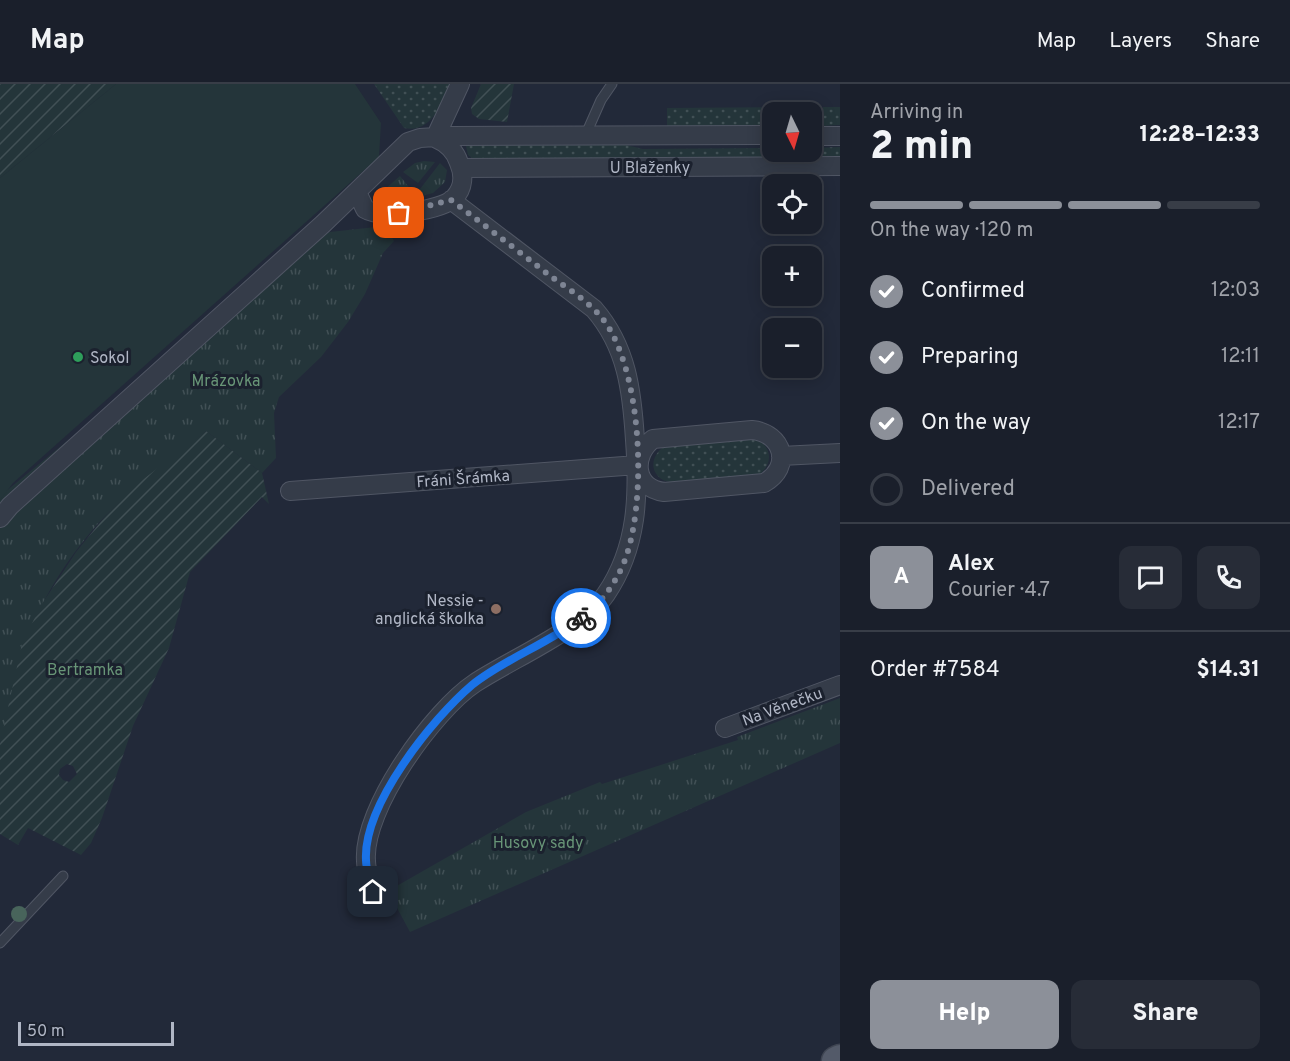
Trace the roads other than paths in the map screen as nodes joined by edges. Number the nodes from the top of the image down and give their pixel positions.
1 (460, 84) edge
2 (612, 84) edge
3 (586, 134) junction
4 (762, 135) edge
5 (822, 136) edge
6 (840, 136) edge
7 (435, 138) junction
8 (840, 166) edge
9 (461, 168) junction
10 (357, 192) junction
11 (451, 200) junction
12 (840, 453) edge
13 (781, 456) junction
14 (637, 465) junction
15 (290, 491) dead end
16 (3, 510) edge
17 (840, 685) edge
18 (725, 728) dead end
19 (63, 876) dead end
20 (373, 892) dead end
21 (0, 943) edge
22 (840, 1059) edge
23 (836, 1061) edge

1 - 7 street
2 - 3 lane
3 - 4 street, U Blaženky
3 - 7 street, U Blaženky
5 - 6 street
7 - 9 street
7 - 10 street, U Blaženky
8 - 9 street, U Blaženky
9 - 11 street
10 - 11 street
10 - 16 street
11 - 14 street
12 - 13 street
13 - 14 street
13 - 14 street
14 - 15 street, Fráni Šrámka
14 - 20 street
17 - 18 street, Na Věnečku
19 - 21 lane
22 - 23 main road

